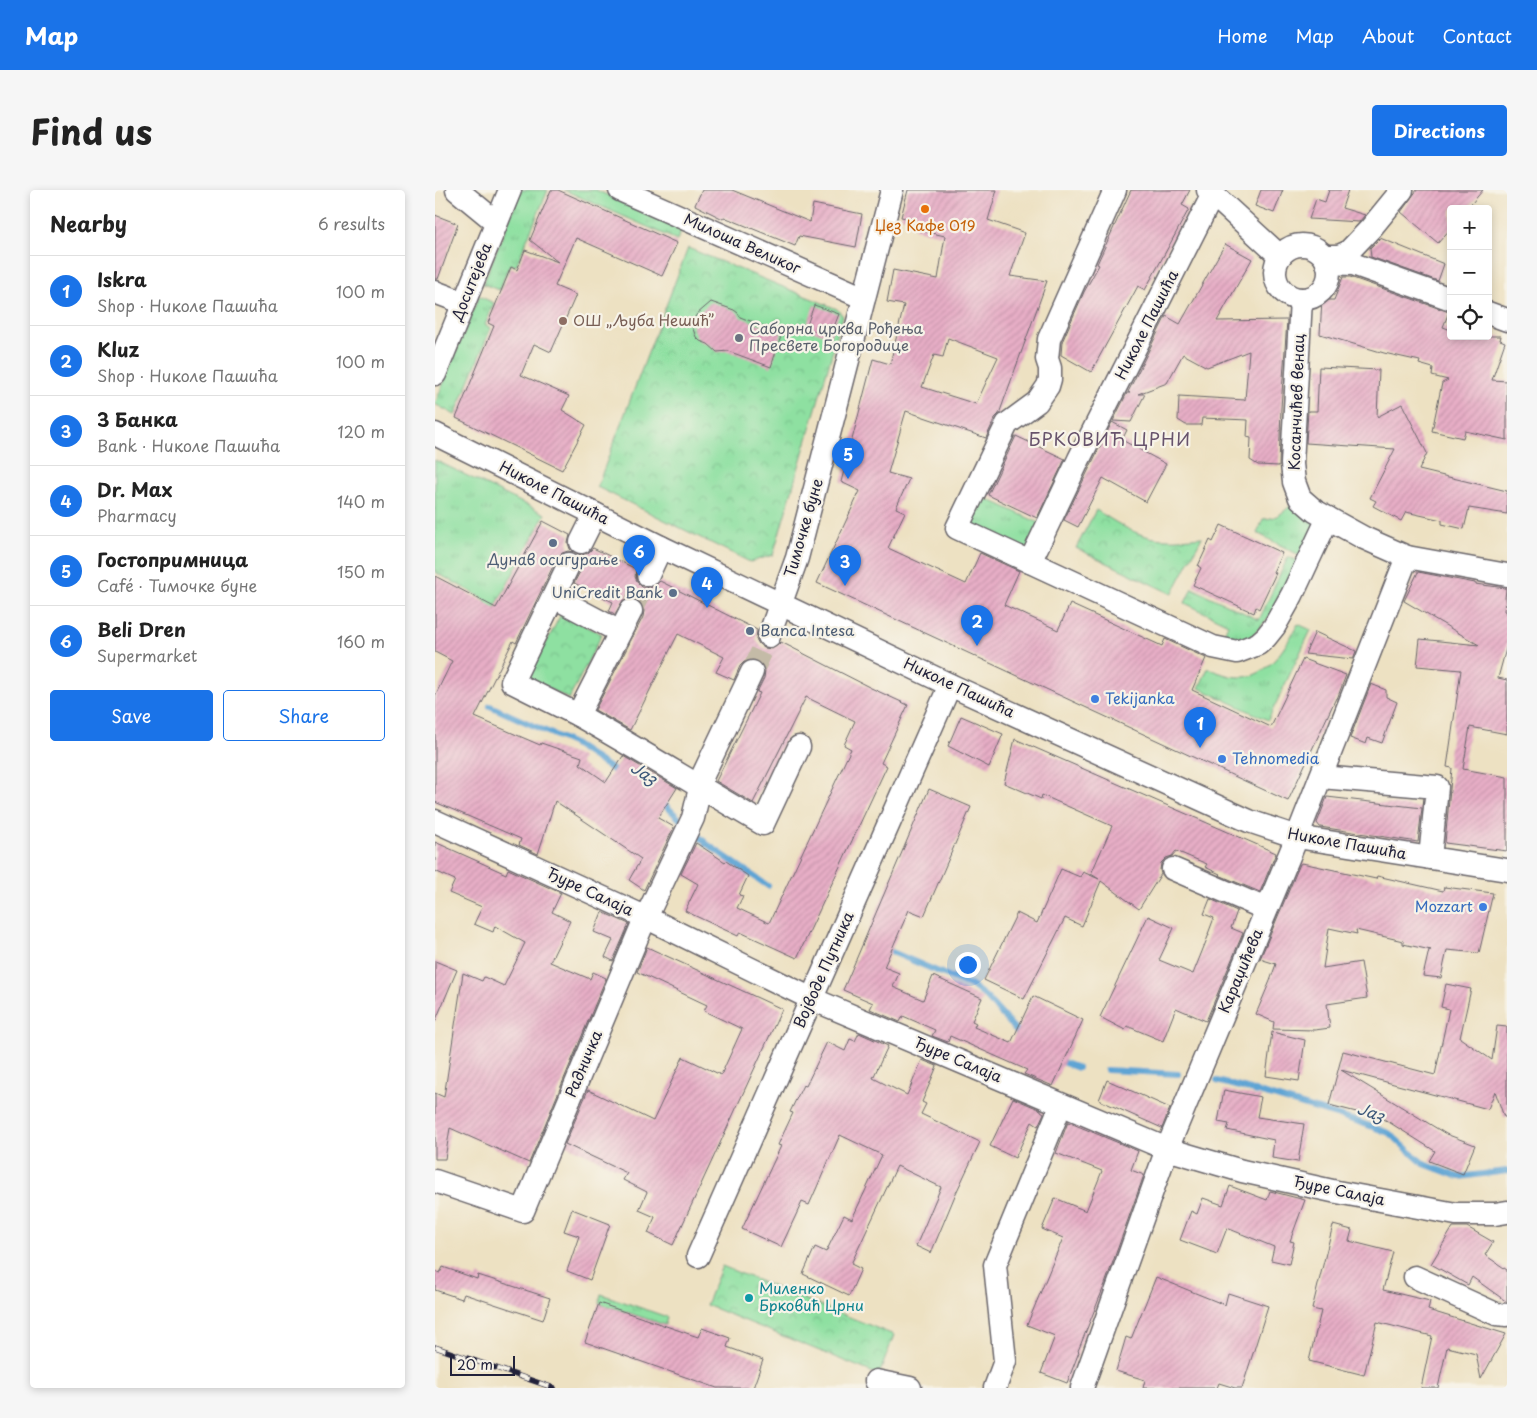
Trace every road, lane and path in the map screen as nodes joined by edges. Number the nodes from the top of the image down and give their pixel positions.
1 (457, 190) edge
2 (510, 190) edge
3 (620, 190) edge
4 (893, 190) edge
5 (1115, 190) edge
6 (1402, 190) edge
7 (1211, 192) edge
8 (497, 222) junction
9 (1280, 256) junction
10 (1325, 260) junction
11 (435, 292) edge
12 (864, 298) junction
13 (1447, 298) edge
14 (1301, 299) junction
15 (464, 303) junction
16 (1492, 314) edge
17 (1507, 320) edge
18 (435, 374) edge
19 (435, 434) edge
20 (595, 514) junction
21 (1328, 518) junction
22 (581, 542) dead end
23 (661, 547) junction
24 (1407, 557) junction
25 (1030, 562) junction
26 (569, 564) dead end
27 (648, 575) tunnel mouth
28 (1507, 575) edge
29 (553, 597) junction
30 (781, 604) junction
31 (631, 611) tunnel mouth
32 (620, 632) junction
33 (769, 636) tunnel mouth
34 (752, 672) tunnel mouth
35 (950, 685) junction
36 (578, 715) junction
37 (799, 748) dead end
38 (1321, 777) junction
39 (699, 787) junction
40 (435, 821) edge
41 (1297, 838) junction
42 (1430, 858) junction
43 (1173, 869) dead end
44 (1507, 870) edge
45 (1267, 909) junction
46 (645, 917) junction
47 (812, 999) junction
48 (1056, 1116) dead end
49 (1167, 1149) junction
50 (435, 1180) edge
51 (1507, 1212) edge
52 (699, 1256) dead end
53 (1415, 1277) dead end
54 (1507, 1315) edge
55 (876, 1381) dead end
56 (910, 1388) edge
57 (995, 1388) edge
58 (1082, 1388) edge

1 - 8 street
2 - 8 street, Доситејева
3 - 12 street, Милоша Великог
4 - 12 street, Тимочке буне
5 - 25 street
6 - 10 street
7 - 9 street
7 - 25 street, Николе Пашића
8 - 15 street, Доситејева
9 - 10 street
9 - 14 street
10 - 13 street
10 - 14 street
11 - 15 street
12 - 30 street, Тимочке буне
14 - 21 street, Косанчићев венац
15 - 18 street, Доситејева
16 - 17 street
19 - 20 street, Николе Пашића
20 - 22 street
20 - 23 street, Николе Пашића
21 - 24 street
21 - 25 street
23 - 27 street
23 - 30 street, Николе Пашића
24 - 28 street
24 - 38 street, Караџићева
26 - 29 street
29 - 32 street
29 - 36 street
30 - 33 street, Тимочке буне
30 - 35 street, Николе Пашића
31 - 32 street
32 - 36 street
34 - 39 street, Радничка
35 - 41 street, Николе Пашића
35 - 47 street, Војводе Путника
36 - 39 street
37 - 39 street
38 - 41 street, Караџићева
38 - 42 street
39 - 46 street, Радничка
40 - 46 street, Ђуре Салаја
41 - 42 street, Николе Пашића
41 - 45 street, Караџићева
42 - 44 street, Николе Пашића
43 - 45 street
45 - 49 street, Караџићева
46 - 47 street, Ђуре Салаја
46 - 50 street, Радничка
47 - 49 street, Ђуре Салаја
47 - 52 street, Војводе Путника
48 - 57 street
49 - 51 street, Ђуре Салаја
49 - 58 street, Караџићева
53 - 54 street
55 - 56 street

